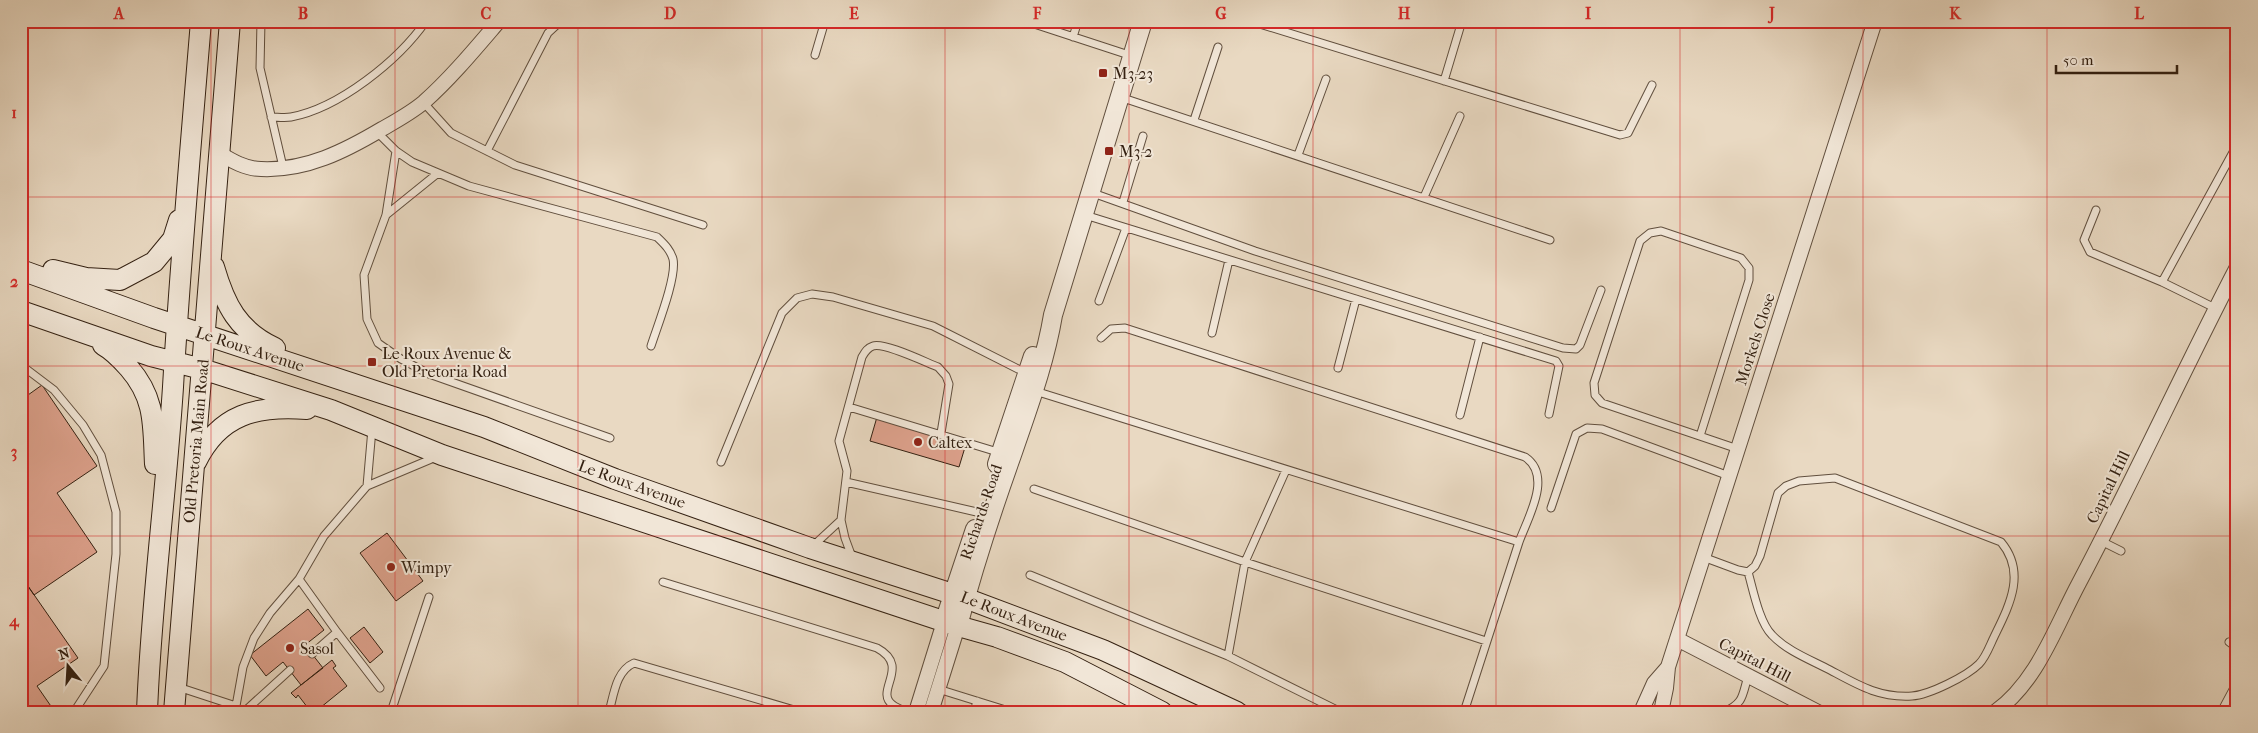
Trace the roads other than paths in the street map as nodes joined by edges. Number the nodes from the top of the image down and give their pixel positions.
1 (200, 21) edge
2 (230, 21) edge
3 (261, 21) edge
4 (426, 21) edge
5 (499, 21) edge
6 (561, 21) edge
7 (825, 21) edge
8 (1025, 21) edge
9 (1078, 21) edge
10 (1143, 21) edge
11 (1250, 21) edge
12 (1462, 21) edge
13 (1875, 21) edge
14 (1073, 37) junction
15 (1218, 47) dead end
16 (815, 55) dead end
17 (1132, 56) junction
18 (1326, 79) dead end
19 (1444, 82) junction
20 (1652, 85) dead end
21 (1119, 97) junction
22 (423, 102) junction
23 (1460, 116) dead end
24 (271, 117) junction
25 (1194, 120) junction
26 (377, 132) junction
27 (1143, 136) dead end
28 (2237, 145) edge
29 (396, 151) junction
30 (487, 151) junction
31 (219, 153) junction
32 (1298, 155) junction
33 (283, 167) junction
34 (438, 173) junction
35 (1090, 192) junction
36 (1424, 197) junction
37 (186, 199) junction
38 (1123, 202) junction
39 (2096, 210) dead end
40 (1083, 214) junction
41 (386, 215) junction
42 (213, 218) junction
43 (703, 225) dead end
44 (1126, 228) junction
45 (1550, 240) dead end
46 (1229, 260) junction
47 (21, 265) edge
48 (2237, 267) edge
49 (21, 270) edge
50 (2162, 282) junction
51 (1601, 290) dead end
52 (1356, 299) junction
53 (1099, 301) dead end
54 (2216, 308) junction
55 (21, 311) edge
56 (1053, 315) junction
57 (176, 324) junction
58 (70, 327) junction
59 (1212, 333) dead end
60 (204, 334) junction
61 (1480, 337) junction
62 (1101, 338) dead end
63 (651, 346) dead end
64 (173, 361) junction
65 (296, 364) junction
66 (21, 365) edge
67 (1338, 368) dead end
68 (202, 369) junction
69 (1027, 373) junction
70 (1034, 391) junction
71 (849, 407) junction
72 (332, 410) junction
73 (1549, 414) dead end
74 (1460, 415) dead end
75 (372, 427) junction
76 (941, 434) junction
77 (1700, 436) junction
78 (610, 438) dead end
79 (1738, 449) junction
80 (1006, 454) junction
81 (442, 455) junction
82 (720, 462) dead end
83 (193, 468) junction
84 (1286, 470) junction
85 (1729, 476) junction
86 (846, 482) junction
87 (367, 486) junction
88 (1034, 488) dead end
89 (1551, 508) dead end
90 (981, 513) junction
91 (841, 520) junction
92 (2101, 541) junction
93 (1520, 542) junction
94 (810, 548) junction
95 (2121, 550) dead end
96 (1703, 557) junction
97 (856, 562) junction
98 (1245, 562) junction
99 (156, 564) junction
100 (1748, 572) junction
101 (1030, 575) dead end
102 (299, 579) junction
103 (663, 582) dead end
104 (959, 595) junction
105 (428, 597) dead end
106 (951, 624) junction
107 (337, 632) junction
108 (1677, 639) junction
109 (1486, 641) junction
110 (2228, 642) dead end
111 (2237, 648) edge
112 (312, 654) dead end
113 (1228, 656) junction
114 (1668, 666) junction
115 (290, 670) dead end
116 (1748, 676) junction
117 (2237, 682) edge
118 (176, 686) junction
119 (380, 688) dead end
120 (938, 689) junction
121 (977, 701) junction
122 (236, 706) junction
123 (250, 711) edge
124 (74, 712) edge
125 (147, 712) edge
126 (174, 712) edge
127 (391, 712) edge
128 (609, 712) edge
129 (800, 712) edge
130 (907, 712) edge
131 (916, 712) edge
132 (931, 712) edge
133 (974, 712) edge
134 (1012, 712) edge
135 (1162, 712) edge
136 (1237, 712) edge
137 (1340, 712) edge
138 (1464, 712) edge
139 (1641, 712) edge
140 (1661, 712) edge
141 (1724, 712) edge
142 (1818, 712) edge
143 (1995, 712) edge
144 (2221, 712) edge

1 - 37 main road, Old Pretoria Main Road
2 - 31 main road, Old Pretoria Main Road
3 - 24 lane
4 - 24 lane
5 - 22 street
6 - 30 lane
7 - 16 lane
8 - 14 lane
9 - 14 lane
10 - 17 street, Richards Road
11 - 19 lane
12 - 19 lane
13 - 79 street, Morkels Close
14 - 17 lane
15 - 25 lane
17 - 21 street, Richards Road
18 - 32 lane
19 - 20 lane
21 - 25 lane
21 - 35 street, Richards Road
22 - 26 street
22 - 30 lane
23 - 36 lane
24 - 33 lane
25 - 32 lane
26 - 29 lane
26 - 33 street
27 - 38 lane
28 - 50 lane
29 - 34 lane
29 - 41 lane
30 - 43 lane
31 - 33 street
31 - 42 main road, Old Pretoria Main Road
32 - 36 lane
34 - 41 lane
34 - 63 lane
35 - 38 lane
35 - 40 street, Richards Road
36 - 45 lane
37 - 47 main road
37 - 57 main road, Old Pretoria Main Road
38 - 51 lane
39 - 50 lane
40 - 44 lane
40 - 56 street, Richards Road
41 - 78 lane
42 - 60 main road, Old Pretoria Main Road
42 - 65 main road
44 - 46 lane
44 - 53 lane
46 - 52 lane
46 - 59 lane
48 - 54 street, Capital Hill
49 - 57 main road, Le Roux Avenue
50 - 54 lane
52 - 61 lane
52 - 67 lane
54 - 92 street, Capital Hill
55 - 58 main road, Le Roux Avenue
56 - 69 street, Richards Road
56 - 70 street, Richards Road
57 - 60 main road, Le Roux Avenue
57 - 64 main road, Old Pretoria Main Road
58 - 64 main road, Le Roux Avenue
58 - 99 main road
60 - 65 main road, Le Roux Avenue
60 - 68 main road, Old Pretoria Main Road
61 - 73 lane
61 - 74 lane
62 - 93 lane
64 - 68 main road, Le Roux Avenue
64 - 99 main road, Old Pretoria Main Road
65 - 94 main road, Le Roux Avenue
66 - 124 lane
68 - 72 main road, Le Roux Avenue
68 - 83 main road, Old Pretoria Main Road
69 - 80 street, Richards Road
69 - 82 lane
70 - 80 street, Richards Road
70 - 84 lane
71 - 76 lane
71 - 76 lane
71 - 86 lane
72 - 75 main road, Le Roux Avenue
72 - 83 main road
75 - 81 main road, Le Roux Avenue
75 - 87 lane
76 - 80 lane
77 - 77 lane
77 - 79 lane
79 - 85 street, Morkels Close
80 - 90 street, Richards Road
80 - 104 street, Richards Road
81 - 87 lane
81 - 106 main road, Le Roux Avenue
83 - 118 main road, Old Pretoria Main Road
84 - 93 lane
84 - 98 lane
85 - 89 lane
85 - 96 street, Morkels Close
86 - 90 lane
86 - 91 lane
87 - 102 lane
88 - 98 lane
90 - 104 street, Richards Road
91 - 94 lane
91 - 97 lane
92 - 95 lane
92 - 143 street, Capital Hill
93 - 109 lane
94 - 97 main road, Le Roux Avenue
96 - 100 lane
96 - 108 street, Morkels Close
97 - 104 main road, Le Roux Avenue
98 - 109 lane
98 - 113 lane
99 - 125 main road, Old Pretoria Main Road
100 - 100 lane
101 - 113 lane
102 - 107 lane
102 - 122 lane
103 - 130 lane
104 - 106 street, Richards Road
104 - 136 main road, Le Roux Avenue
105 - 127 lane
106 - 120 street, Richards Road
106 - 131 street, Richards Road
106 - 135 main road, Le Roux Avenue
107 - 112 lane
107 - 119 lane
108 - 114 street, Morkels Close
108 - 116 street, Capital Hill
109 - 138 lane
110 - 111 lane
113 - 137 lane
114 - 139 street, Morkels Close
114 - 140 street, Morkels Close
115 - 123 lane
116 - 141 lane
116 - 142 street, Capital Hill
117 - 144 lane
118 - 122 lane
118 - 126 main road, Old Pretoria Main Road
120 - 121 lane
120 - 132 street, Richards Road
121 - 133 lane
121 - 134 lane
122 - 123 lane
128 - 129 lane

